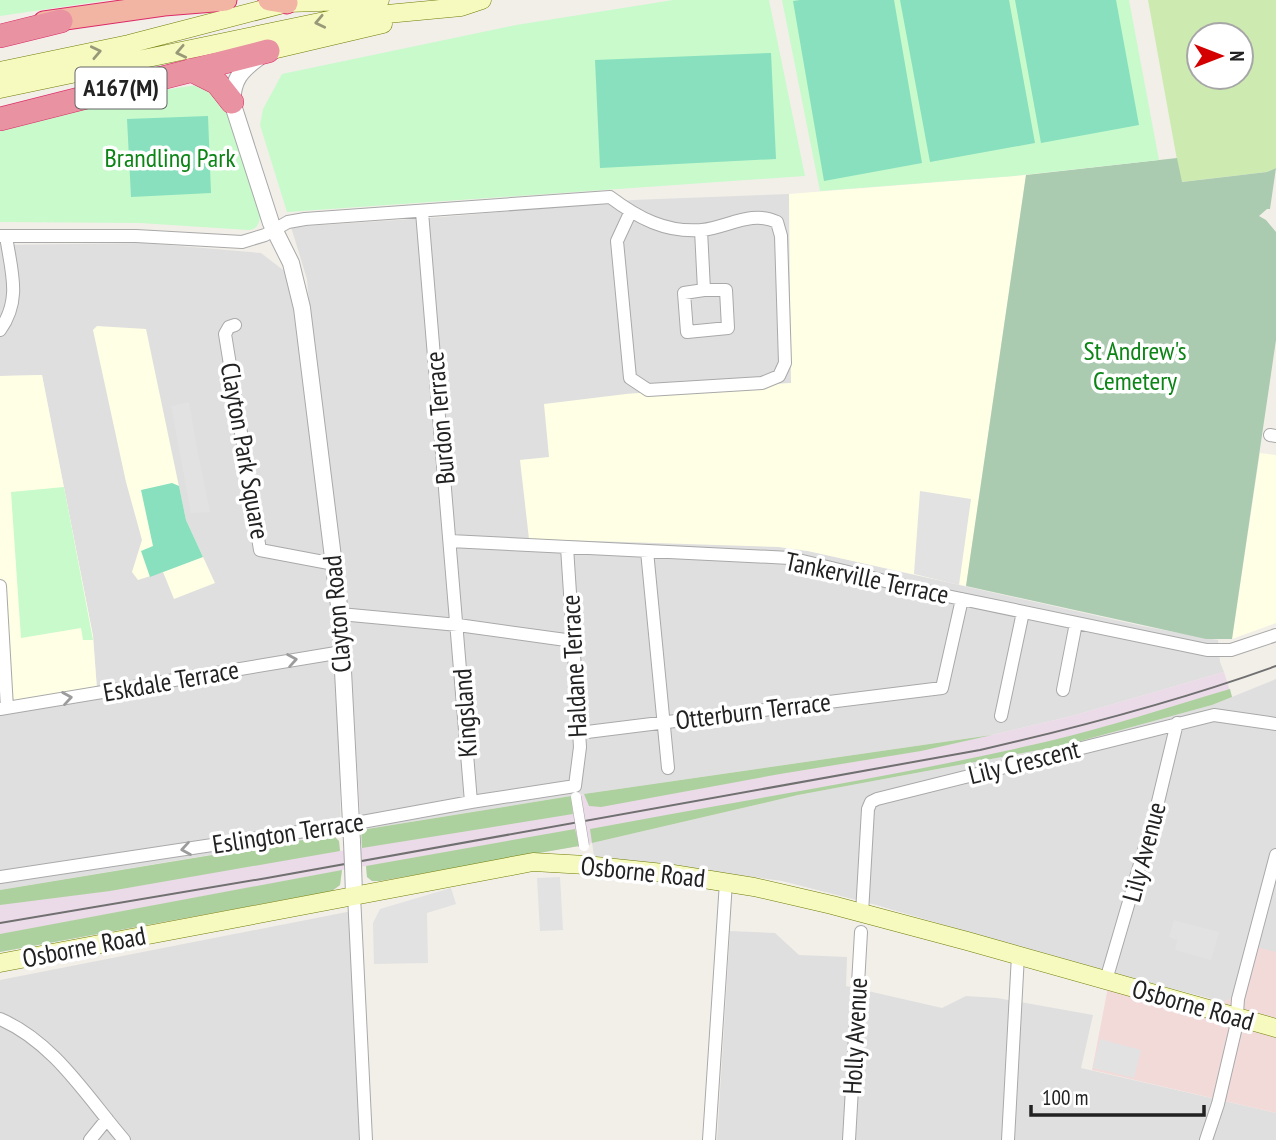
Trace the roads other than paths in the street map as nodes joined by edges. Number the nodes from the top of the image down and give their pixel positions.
1 (226, 0) edge
2 (380, 0) edge
3 (481, 0) edge
4 (278, 2) edge
5 (461, 8) junction
6 (61, 21) joint
7 (0, 27) edge
8 (28, 27) junction
9 (0, 36) edge
10 (268, 51) junction
11 (191, 70) junction
12 (42, 72) junction
13 (8, 79) edge
14 (232, 102) junction
15 (0, 119) edge
16 (422, 212) junction
17 (630, 213) junction
18 (274, 230) junction
19 (701, 230) junction
20 (3, 236) edge
21 (704, 290) junction
22 (235, 325) dead end
23 (0, 330) edge
24 (450, 541) junction
25 (567, 547) junction
26 (647, 551) junction
27 (334, 565) junction
28 (0, 586) edge
29 (962, 599) junction
30 (2, 612) edge
31 (1023, 612) junction
32 (340, 614) junction
33 (1076, 623) junction
34 (458, 625) junction
35 (1276, 635) edge
36 (573, 641) junction
37 (342, 652) junction
38 (1063, 690) dead end
39 (4, 708) edge
40 (1001, 716) dead end
41 (663, 723) junction
42 (1177, 723) junction
43 (1276, 724) edge
44 (579, 733) junction
45 (668, 768) dead end
46 (575, 792) junction
47 (471, 802) junction
48 (351, 824) junction
49 (584, 846) dead end
50 (1276, 855) edge
51 (0, 877) edge
52 (726, 881) junction
53 (1273, 882) edge
54 (354, 895) junction
55 (862, 914) junction
56 (861, 932) dead end
57 (1018, 955) junction
58 (0, 963) edge
59 (1107, 980) junction
60 (1236, 1017) junction
61 (0, 1019) edge
62 (1276, 1028) edge
63 (107, 1119) junction
64 (90, 1140) edge
65 (124, 1140) edge
66 (366, 1140) edge
67 (709, 1140) edge
68 (849, 1140) edge
69 (1008, 1140) edge
70 (1206, 1140) edge

1 - 6 highway
2 - 4 main road
3 - 5 main road
12 -> 4 main road
5 - 10 main road
5 -> 12 main road
6 - 8 highway
7 - 8 highway
8 - 9 highway
10 - 11 highway, A167(M)
10 - 14 street
11 - 14 highway, A167(M)
11 - 15 highway, A167(M)
12 - 13 main road
14 - 18 street, Clayton Road
16 - 17 street
16 - 18 street
16 - 24 street, Burdon Terrace
17 - 19 street
17 - 19 street
18 - 20 street
18 - 27 street, Clayton Road
19 - 21 street
20 - 23 street
21 - 21 street
22 - 27 street, Clayton Park Square
24 - 25 street, Tankerville Terrace
24 - 34 street, Burdon Terrace
25 - 26 street, Tankerville Terrace
25 - 36 street, Haldane Terrace
26 - 29 street, Tankerville Terrace
26 - 41 street
27 - 32 street, Clayton Road
28 - 30 street
29 - 31 street, Tankerville Terrace
29 - 41 street, Otterburn Terrace
30 - 39 street
31 - 33 street, Tankerville Terrace
31 - 40 street
32 - 34 street
32 - 37 street, Clayton Road
33 - 35 street, Tankerville Terrace
33 - 38 street
34 - 36 street
34 - 47 street, Kingsland
36 - 44 street, Haldane Terrace
39 -> 37 street, Eskdale Terrace
37 - 48 street, Clayton Road
41 - 44 street, Otterburn Terrace
41 - 45 street
42 - 43 street, Lily Crescent
42 - 55 street, Lily Crescent
42 - 59 street, Lily Avenue
44 - 46 street, Haldane Terrace
46 - 47 street, Eslington Terrace
46 - 49 street, Haldane Terrace, bridge
47 - 48 street, Eslington Terrace
48 -> 51 street, Eslington Terrace
48 - 54 street, Clayton Road, bridge
50 - 53 street
52 - 54 main road, Osborne Road
52 - 55 main road, Osborne Road
52 - 67 street
53 - 60 street
54 - 58 main road, Osborne Road
54 - 66 street, Clayton Road
55 - 57 main road, Osborne Road
56 - 68 street, Holly Avenue
57 - 59 main road, Osborne Road
57 - 69 street
59 - 60 main road, Osborne Road
60 - 62 main road, Osborne Road
60 - 70 street
61 - 63 street
63 - 64 street
63 - 65 street

